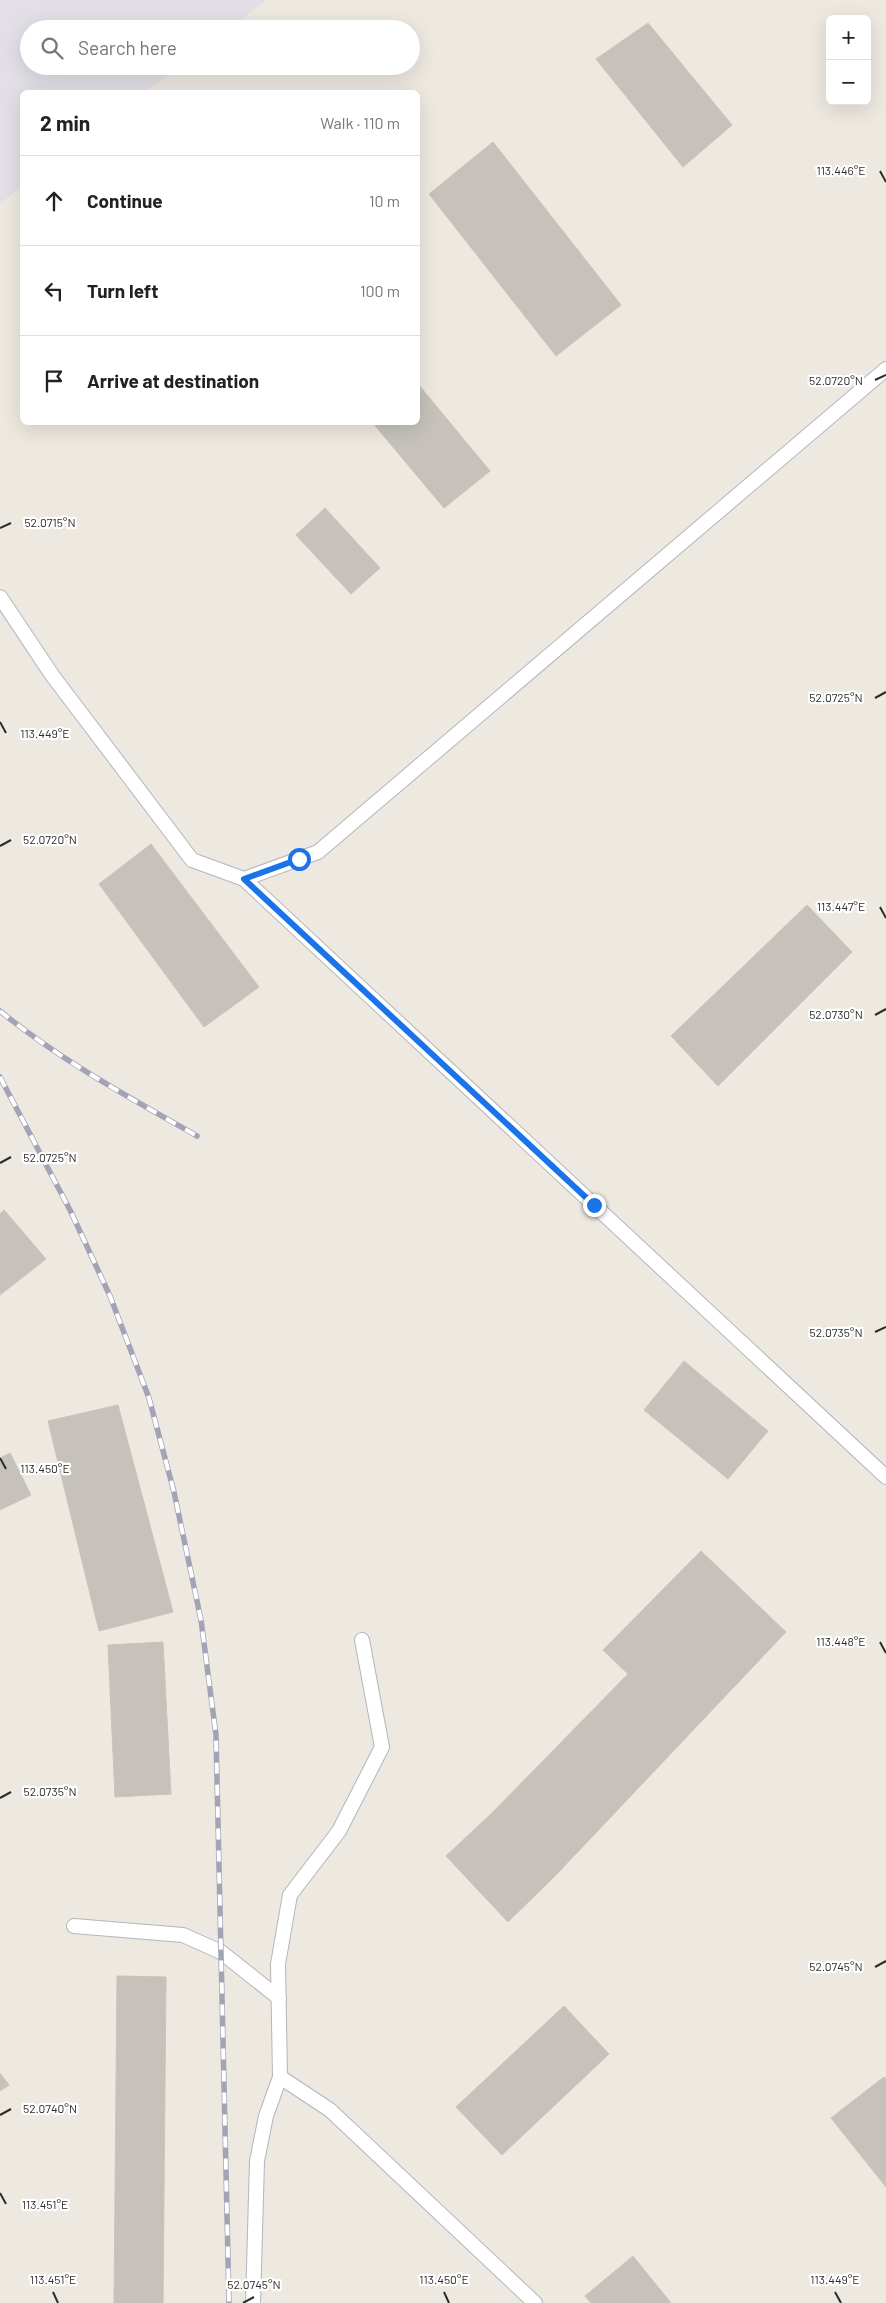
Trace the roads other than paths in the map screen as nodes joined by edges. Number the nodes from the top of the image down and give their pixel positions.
1 (886, 369) edge
2 (0, 597) edge
3 (244, 879) junction
4 (886, 1477) edge
5 (362, 1640) dead end
6 (74, 1926) dead end
7 (279, 1998) junction
8 (280, 2077) junction
9 (253, 2303) edge
10 (536, 2303) edge

1 - 3 lane
2 - 3 lane
3 - 4 lane
5 - 7 lane
6 - 7 lane
7 - 8 lane
8 - 9 lane
8 - 10 lane

